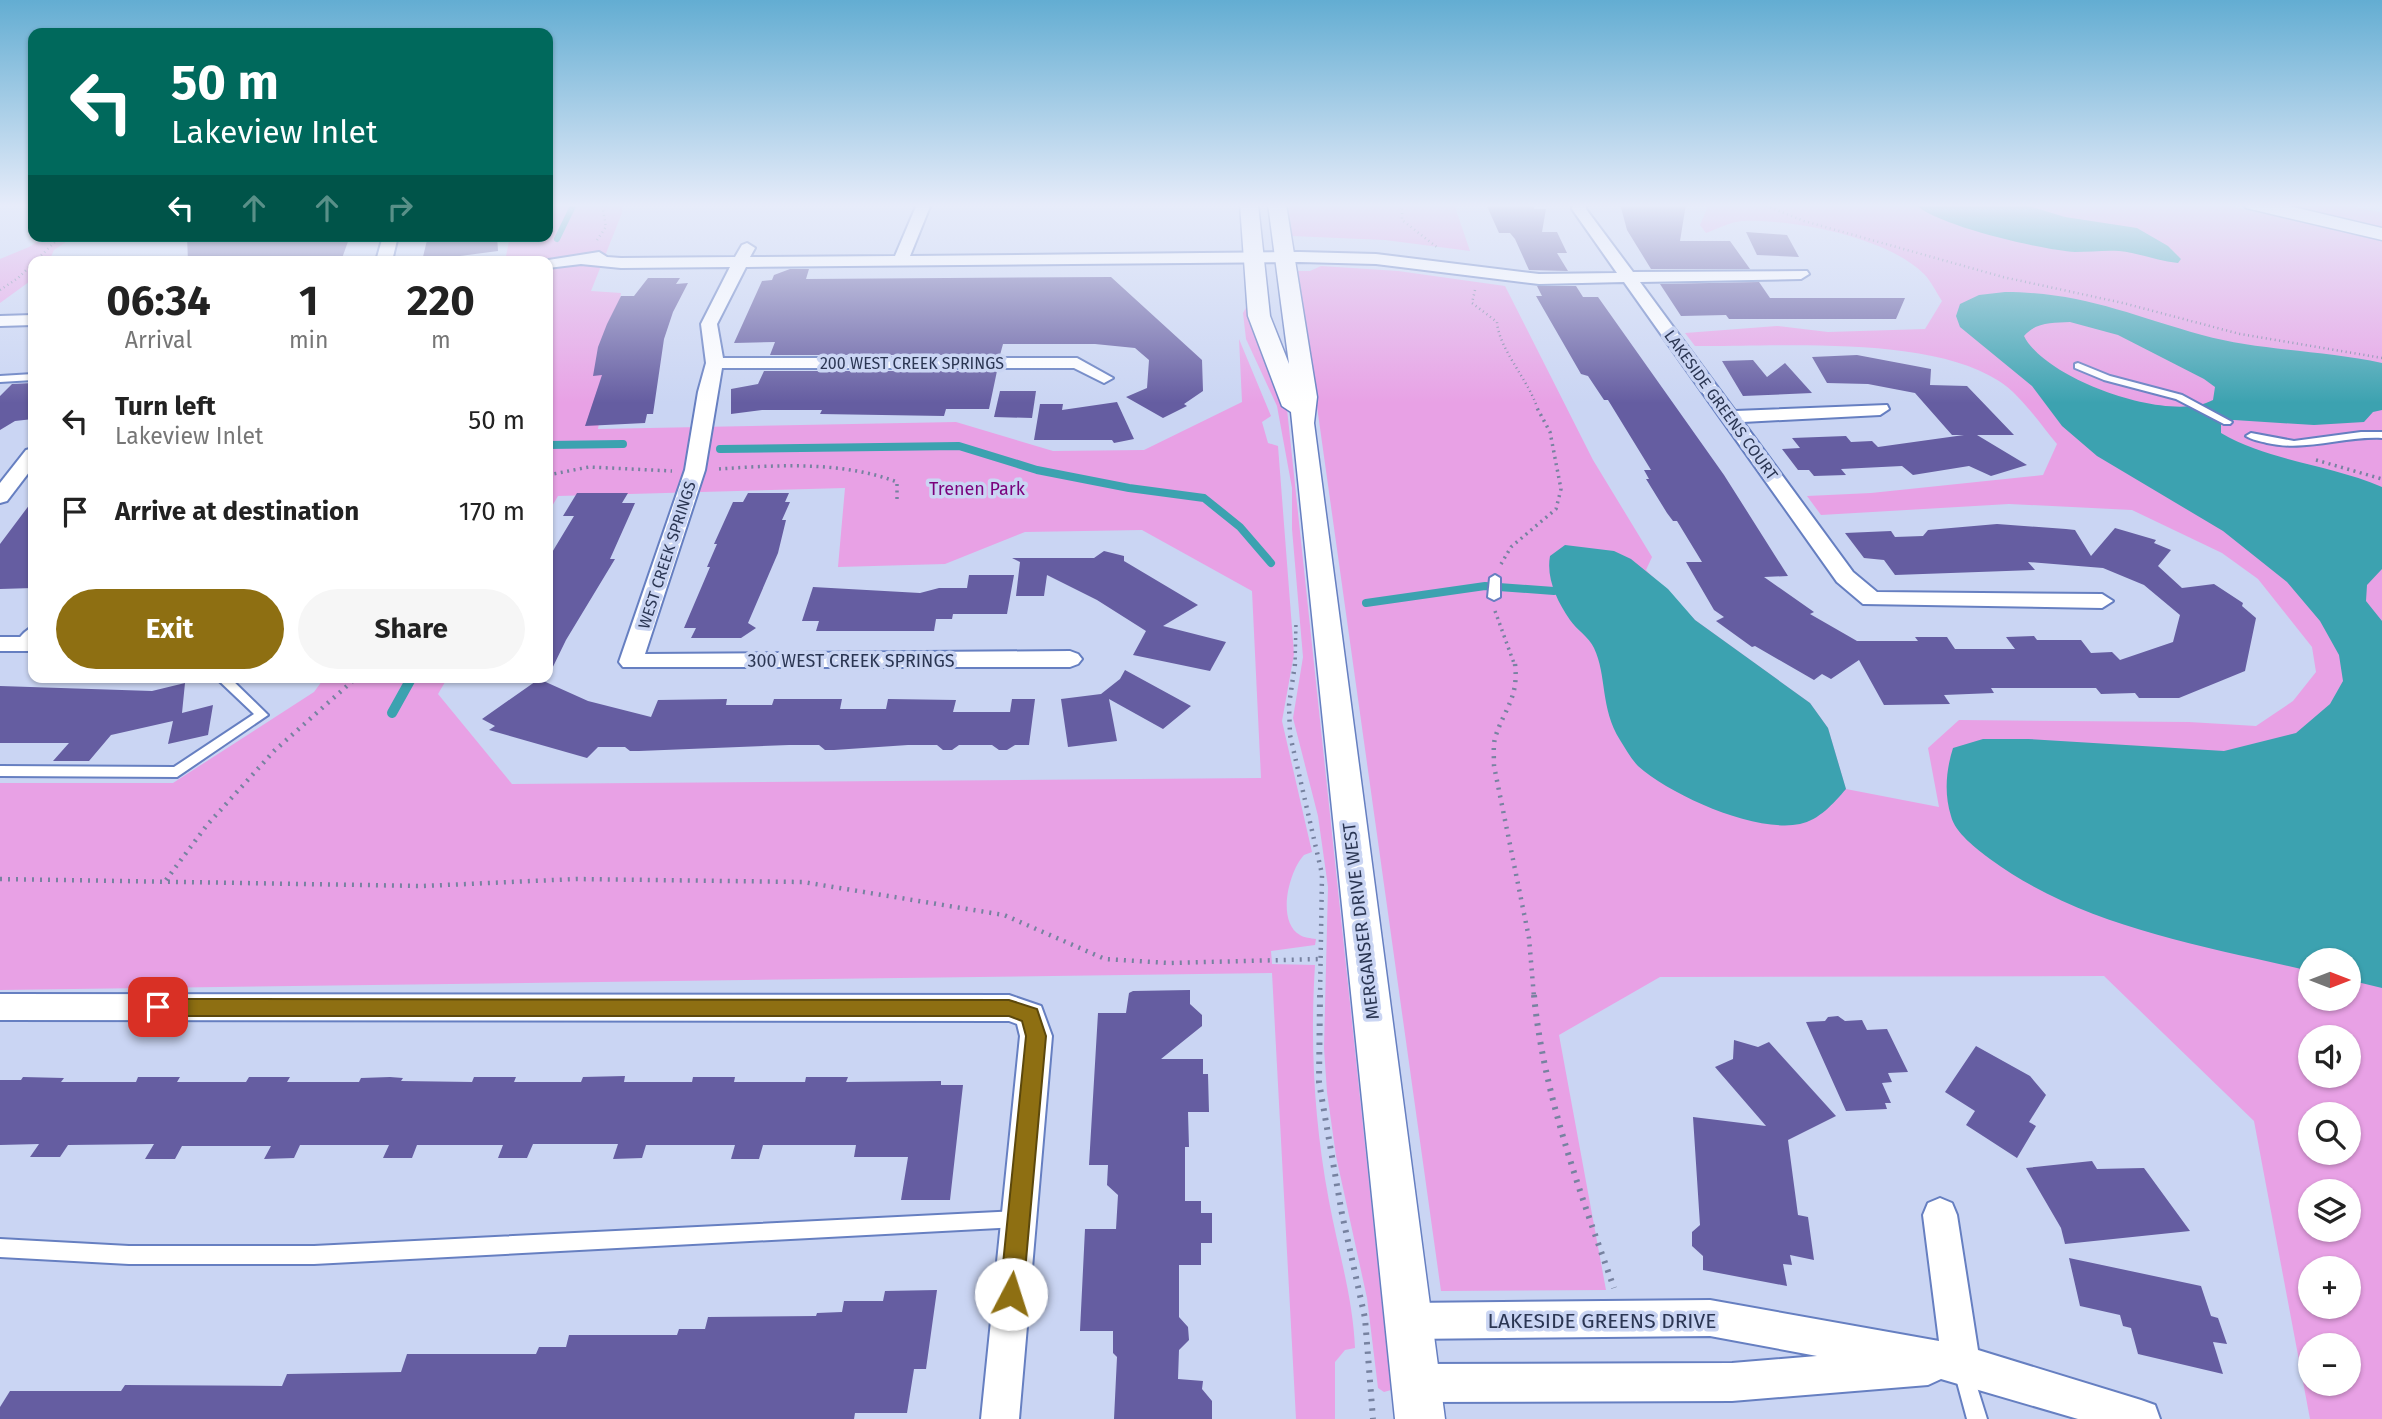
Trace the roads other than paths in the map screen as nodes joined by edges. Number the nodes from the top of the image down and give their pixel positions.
1 (736, 270) edge
2 (1255, 270) edge
3 (1285, 270) edge
4 (1467, 270) edge
5 (1623, 270) edge
6 (1801, 274) dead end
7 (1626, 275) junction
8 (28, 320) edge
9 (0, 321) edge
10 (715, 363) junction
11 (2078, 366) dead end
12 (28, 377) edge
13 (1104, 378) dead end
14 (0, 379) edge
15 (1880, 409) dead end
16 (1732, 417) junction
17 (2227, 422) dead end
18 (1302, 423) junction
19 (2382, 435) edge
20 (2251, 436) dead end
21 (28, 461) edge
22 (0, 497) edge
23 (1495, 578) road end
24 (1494, 597) road end
25 (2102, 601) dead end
26 (1070, 659) dead end
27 (631, 662) joint
28 (227, 683) edge
29 (0, 771) edge
30 (0, 1007) edge
31 (1940, 1215) dead end
32 (1018, 1219) junction
33 (0, 1248) edge
34 (1408, 1321) junction
35 (1961, 1364) junction
36 (1418, 1401) edge
37 (1000, 1419) edge
38 (1978, 1419) edge
39 (2141, 1419) edge

1 - 10 street, WEST CREEK SPRINGS
2 - 18 street, MERGANSER DRIVE WEST
3 - 18 street, MERGANSER DRIVE WEST
4 - 7 street
5 - 7 street, LAKESIDE GREENS COURT
6 - 7 street
7 - 16 street, LAKESIDE GREENS COURT
8 - 9 street
10 - 13 street, 200 WEST CREEK SPRINGS
10 - 27 street, WEST CREEK SPRINGS
11 - 17 lane
12 - 14 lane
15 - 16 street
16 - 25 street, LAKESIDE GREENS COURT
18 - 34 street, MERGANSER DRIVE WEST
19 - 20 lane
21 - 22 street
23 - 24 lane
26 - 27 street, 300 WEST CREEK SPRINGS
28 - 29 lane
30 - 32 street
31 - 35 street
32 - 33 lane
32 - 37 street
34 - 35 street, LAKESIDE GREENS DRIVE
34 - 36 street, MERGANSER DRIVE WEST
35 - 36 street, LAKESIDE GREENS DRIVE
35 - 38 lane
35 - 39 street, LAKESIDE GREENS DRIVE

